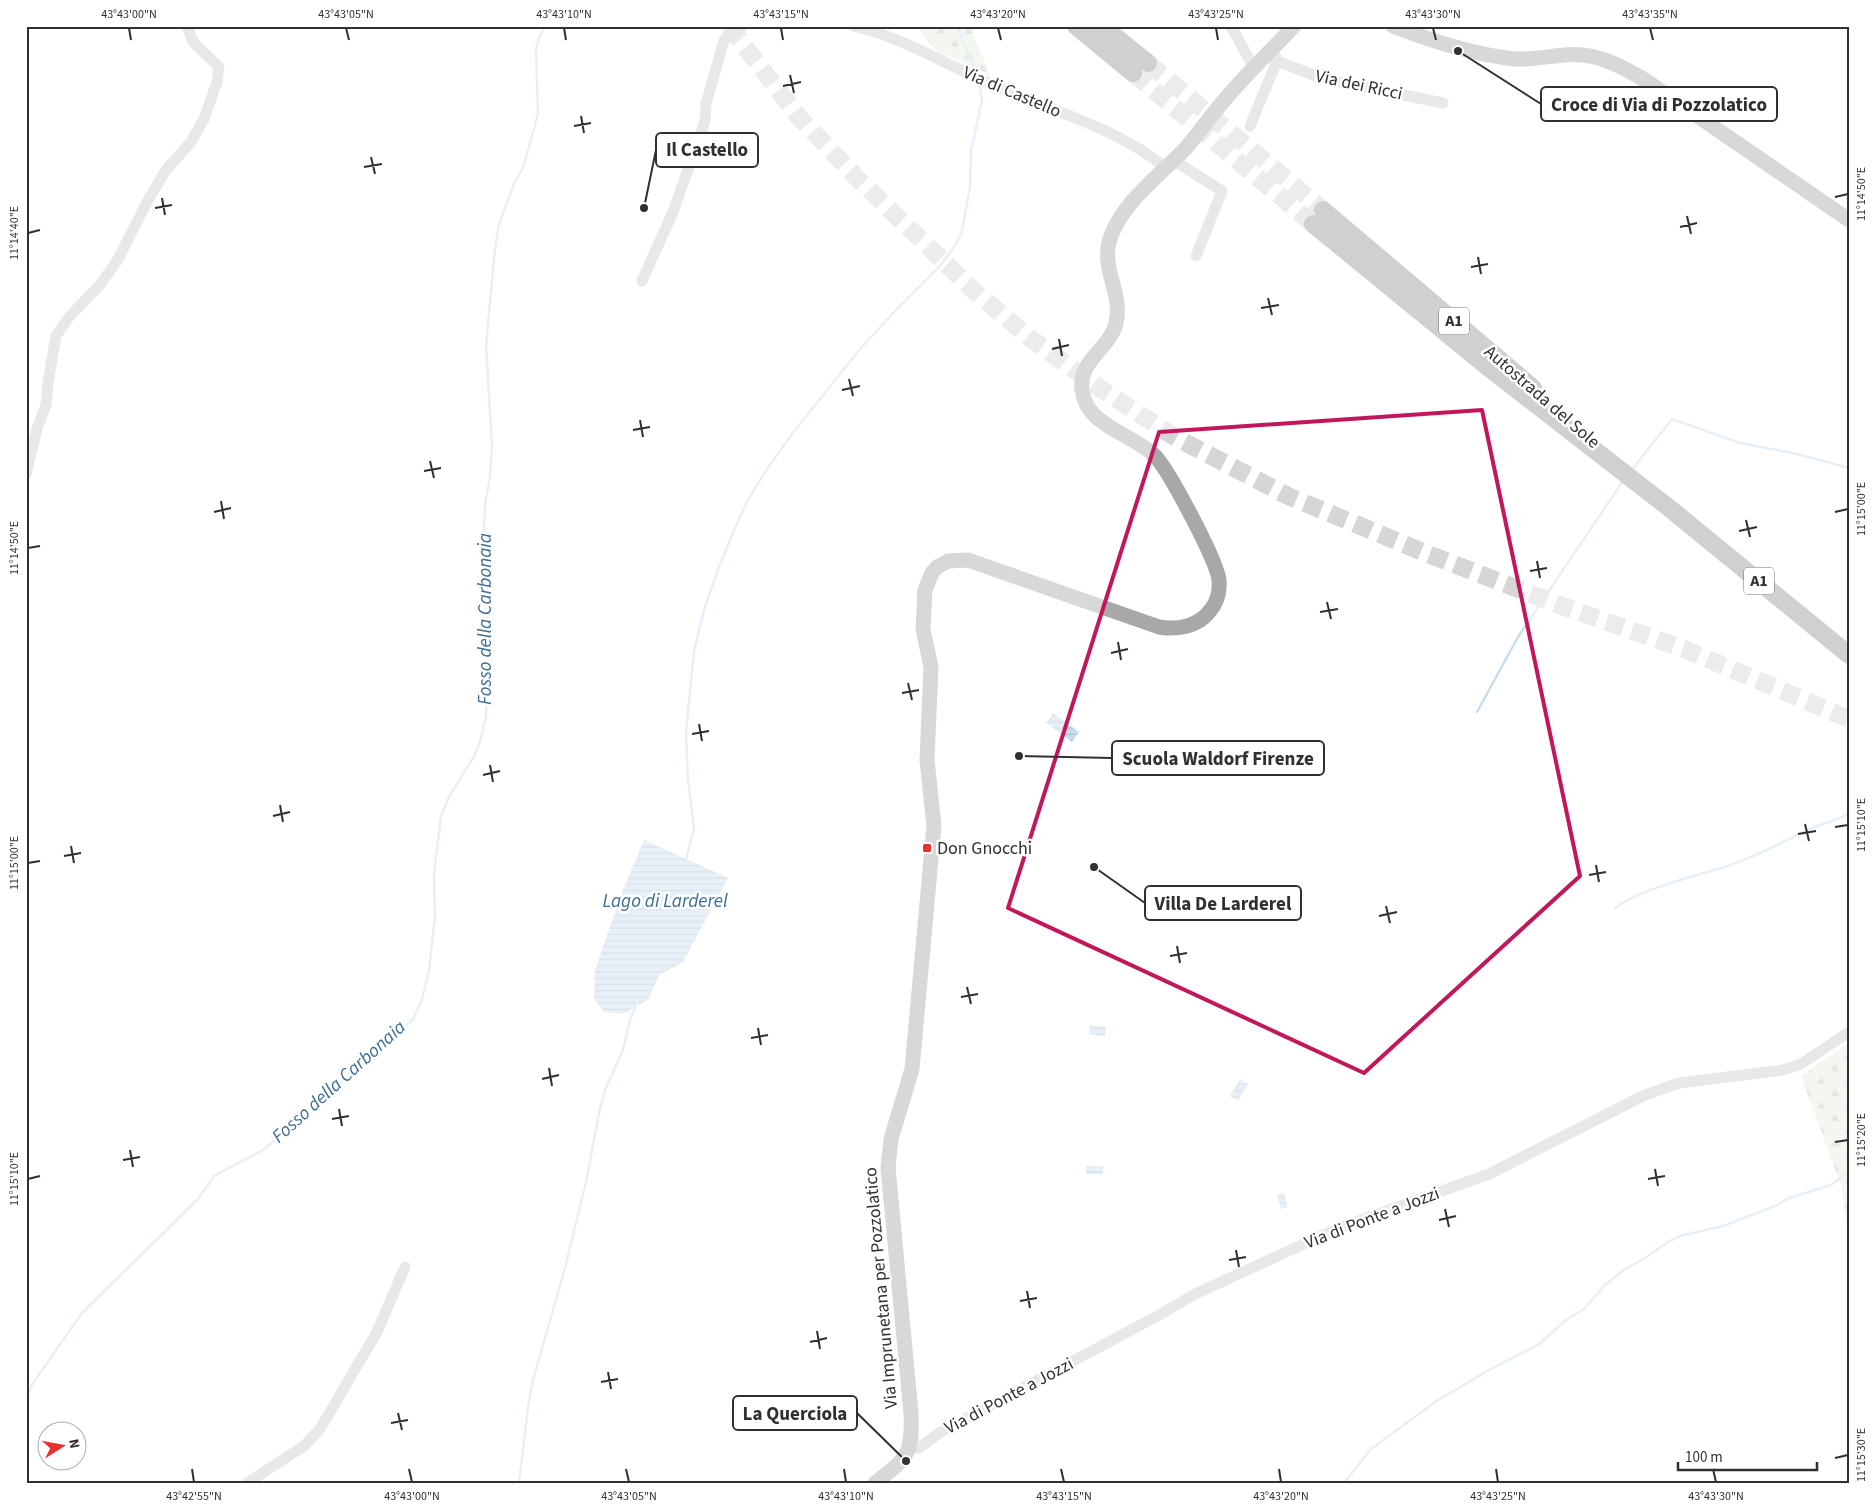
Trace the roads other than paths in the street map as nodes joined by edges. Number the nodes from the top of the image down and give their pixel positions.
1 (186, 26) edge
2 (743, 26) edge
3 (854, 26) edge
4 (1076, 26) edge
5 (1102, 26) edge
6 (1231, 26) edge
7 (1294, 26) edge
8 (1393, 26) edge
9 (1274, 56) junction
10 (1148, 63) tunnel mouth
11 (1254, 68) junction
12 (1133, 73) tunnel mouth
13 (1443, 102) dead end
14 (1250, 126) dead end
15 (1169, 164) junction
16 (1318, 217) tunnel mouth
17 (1849, 220) edge
18 (1196, 256) dead end
19 (642, 281) dead end
20 (26, 474) edge
21 (1849, 655) edge
22 (1849, 1032) edge
23 (405, 1267) dead end
24 (910, 1448) junction
25 (247, 1483) edge
26 (875, 1483) edge

1 - 20 street
2 - 19 street
3 - 15 street, Via di Castello
4 - 12 highway
5 - 10 highway
6 - 11 street
7 - 9 main road, Via Imprunetana per Pozzolatico
8 - 17 main road
9 - 11 main road, Via Imprunetana per Pozzolatico
9 - 13 street, Via dei Ricci
9 - 14 street, Via Imprunetana per Pozzolatico
11 - 15 main road, Via Imprunetana per Pozzolatico
15 - 18 street
15 - 24 main road, Via Imprunetana per Pozzolatico
16 - 21 highway, Autostrada del Sole / A1
22 - 24 street, Via di Ponte a Jozzi
23 - 25 street
24 - 26 main road

